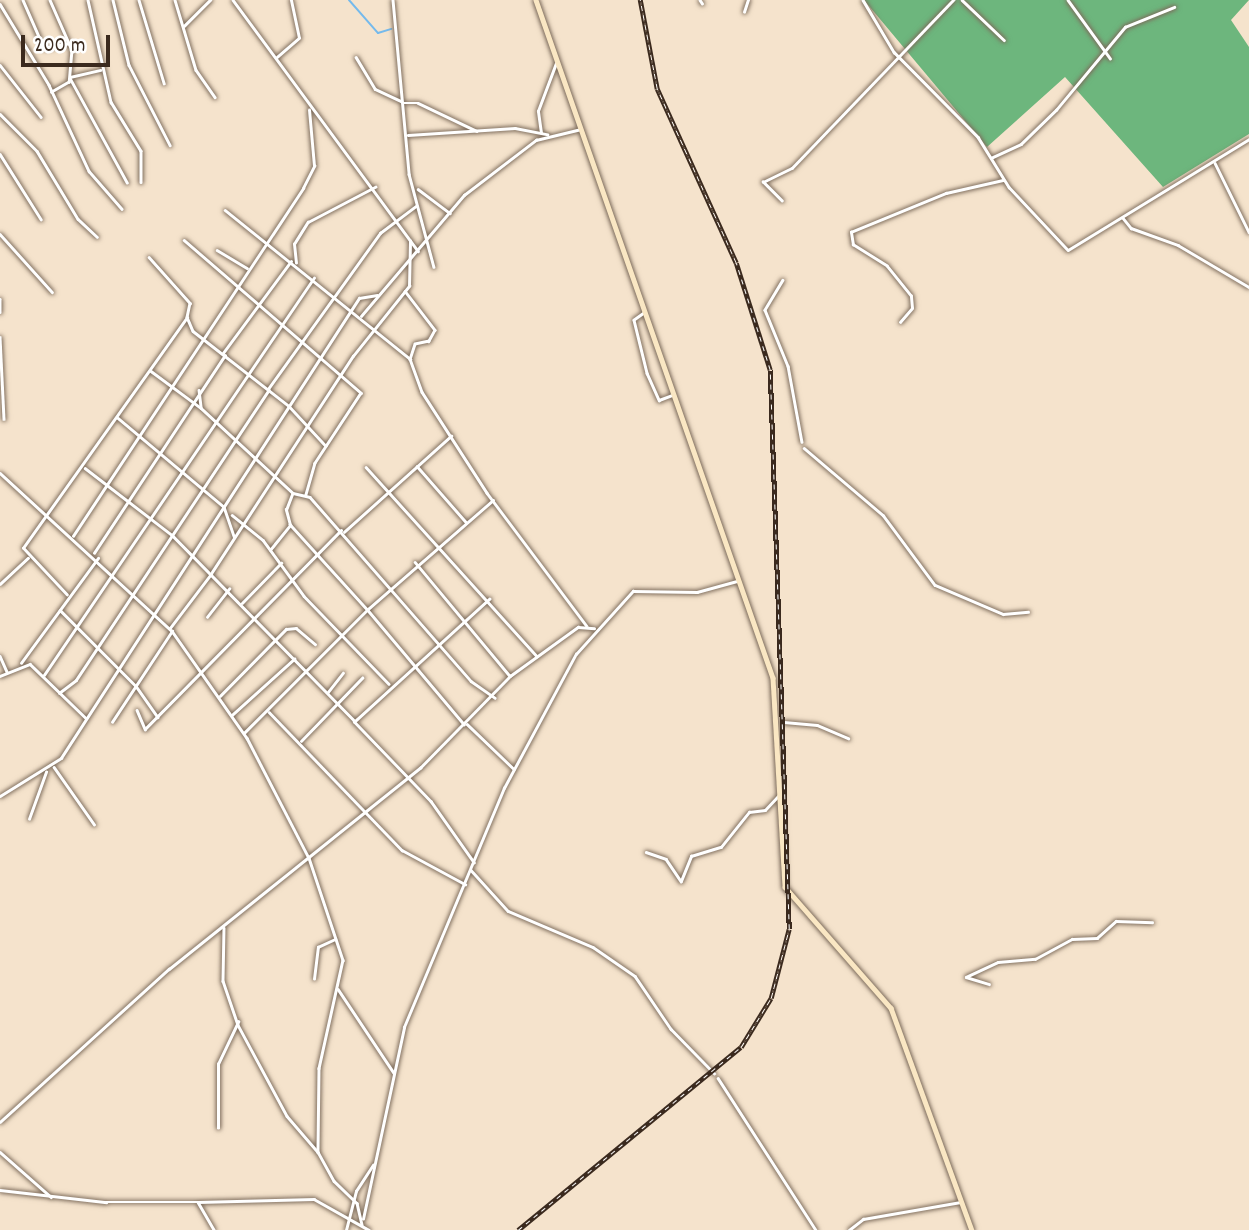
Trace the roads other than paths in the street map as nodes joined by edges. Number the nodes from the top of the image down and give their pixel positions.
1 (23, 0) edge
2 (50, 0) edge
3 (88, 0) edge
4 (113, 0) edge
5 (139, 0) edge
6 (175, 0) edge
7 (210, 0) edge
8 (233, 0) edge
9 (291, 0) edge
10 (393, 0) edge
11 (536, 0) edge
12 (748, 0) edge
13 (863, 0) edge
14 (953, 0) edge
15 (962, 0) edge
16 (1069, 1) edge
17 (0, 4) edge
18 (1174, 7) dead end
19 (744, 12) dead end
20 (184, 26) junction
21 (1004, 40) dead end
22 (71, 43) junction
23 (1104, 50) junction
24 (278, 57) junction
25 (356, 57) dead end
26 (899, 57) junction
27 (1110, 58) dead end
28 (557, 60) junction
29 (0, 65) edge
30 (101, 69) junction
31 (70, 77) junction
32 (164, 83) dead end
33 (52, 92) junction
34 (215, 97) dead end
35 (402, 102) junction
36 (309, 110) junction
37 (0, 114) edge
38 (41, 117) dead end
39 (581, 129) junction
40 (477, 131) junction
41 (541, 133) junction
42 (407, 135) junction
43 (550, 135) junction
44 (1249, 139) edge
45 (170, 145) dead end
46 (0, 154) edge
47 (991, 159) junction
48 (1215, 162) junction
49 (7, 164) junction
50 (0, 168) edge
51 (1004, 180) junction
52 (127, 181) dead end
53 (141, 182) dead end
54 (375, 187) junction
55 (418, 188) dead end
56 (782, 201) dead end
57 (416, 206) junction
58 (122, 209) dead end
59 (225, 210) dead end
60 (450, 214) junction
61 (1123, 218) junction
62 (41, 219) dead end
63 (397, 220) junction
64 (1249, 232) edge
65 (0, 233) edge
66 (97, 237) dead end
67 (429, 239) junction
68 (184, 240) dead end
69 (268, 241) junction
70 (410, 241) junction
71 (217, 250) dead end
72 (418, 251) junction
73 (149, 257) dead end
74 (411, 258) junction
75 (291, 261) junction
76 (297, 265) junction
77 (433, 267) dead end
78 (248, 268) junction
79 (314, 277) junction
80 (783, 280) dead end
81 (1249, 287) edge
82 (236, 289) junction
83 (405, 291) junction
84 (52, 292) dead end
85 (332, 295) junction
86 (377, 295) junction
87 (0, 299) edge
88 (256, 306) junction
89 (352, 310) junction
90 (0, 312) edge
91 (644, 313) junction
92 (361, 316) junction
93 (187, 317) junction
94 (900, 323) dead end
95 (282, 325) junction
96 (372, 332) junction
97 (0, 337) edge
98 (204, 338) junction
99 (301, 343) junction
100 (224, 354) junction
101 (410, 359) junction
102 (321, 361) junction
103 (151, 371) junction
104 (249, 375) junction
105 (341, 377) junction
106 (172, 386) junction
107 (269, 389) junction
108 (199, 390) junction
109 (672, 395) junction
110 (193, 400) junction
111 (289, 406) junction
112 (201, 408) junction
113 (118, 418) junction
114 (4, 419) dead end
115 (217, 422) junction
116 (308, 428) junction
117 (139, 435) junction
118 (451, 436) junction
119 (236, 439) junction
120 (802, 442) dead end
121 (326, 446) junction
122 (804, 448) dead end
123 (158, 452) junction
124 (255, 458) junction
125 (417, 466) junction
126 (366, 467) dead end
127 (85, 468) junction
128 (185, 469) junction
129 (0, 473) edge
130 (275, 476) junction
131 (106, 483) junction
132 (206, 489) junction
133 (390, 490) junction
134 (292, 492) junction
135 (305, 496) junction
136 (128, 499) junction
137 (493, 500) junction
138 (225, 507) junction
139 (50, 513) junction
140 (232, 515) junction
141 (152, 518) junction
142 (466, 522) junction
143 (244, 524) junction
144 (290, 524) junction
145 (343, 531) junction
146 (173, 535) junction
147 (73, 536) junction
148 (234, 539) junction
149 (439, 544) junction
150 (270, 550) junction
151 (94, 553) junction
152 (315, 553) junction
153 (191, 556) junction
154 (28, 557) junction
155 (98, 558) junction
156 (415, 562) junction
157 (281, 563) junction
158 (211, 573) junction
159 (116, 576) junction
160 (291, 577) junction
161 (737, 581) junction
162 (0, 584) edge
163 (388, 587) junction
164 (229, 589) junction
165 (136, 593) junction
166 (67, 595) junction
167 (489, 598) junction
168 (242, 604) junction
169 (60, 610) junction
170 (368, 610) junction
171 (1028, 611) dead end
172 (157, 614) junction
173 (207, 617) dead end
174 (255, 618) junction
175 (464, 620) junction
176 (587, 626) junction
177 (594, 628) junction
178 (80, 630) junction
179 (171, 630) junction
180 (344, 635) junction
181 (276, 639) junction
182 (314, 644) dead end
183 (438, 644) junction
184 (96, 649) junction
185 (0, 656) edge
186 (537, 656) junction
187 (295, 659) junction
188 (21, 663) junction
189 (411, 663) junction
190 (120, 668) junction
191 (7, 671) junction
192 (203, 673) junction
193 (308, 673) junction
194 (343, 673) dead end
195 (44, 675) junction
196 (0, 676) edge
197 (510, 677) junction
198 (362, 678) dead end
199 (389, 684) junction
200 (138, 688) junction
201 (59, 692) junction
202 (327, 693) junction
203 (220, 696) junction
204 (495, 698) junction
205 (338, 705) junction
206 (137, 710) dead end
207 (269, 712) junction
208 (232, 715) junction
209 (158, 717) junction
210 (86, 719) junction
211 (354, 720) junction
212 (112, 722) dead end
213 (784, 722) dead end
214 (465, 725) junction
215 (243, 733) junction
216 (848, 738) dead end
217 (301, 741) junction
218 (54, 768) junction
219 (514, 769) junction
220 (46, 772) junction
221 (406, 779) junction
222 (780, 793) junction
223 (0, 796) edge
224 (363, 814) junction
225 (29, 819) dead end
226 (94, 824) dead end
227 (646, 852) dead end
228 (309, 858) junction
229 (474, 863) junction
230 (471, 870) junction
231 (465, 884) junction
232 (1152, 922) dead end
233 (224, 927) junction
234 (335, 939) junction
235 (314, 979) dead end
236 (989, 984) dead end
237 (337, 987) junction
238 (237, 1022) junction
239 (394, 1073) junction
240 (714, 1073) dead end
241 (718, 1078) dead end
242 (0, 1122) edge
243 (218, 1128) dead end
244 (0, 1152) edge
245 (318, 1152) junction
246 (375, 1163) junction
247 (0, 1190) edge
248 (354, 1198) junction
249 (54, 1199) junction
250 (198, 1202) junction
251 (961, 1202) junction
252 (350, 1217) junction
253 (362, 1224) junction
254 (214, 1230) edge
255 (345, 1230) edge
256 (361, 1230) edge
257 (369, 1230) edge
258 (816, 1230) edge
259 (849, 1230) edge
260 (971, 1230) edge

1 - 22 street
2 - 22 street
3 - 30 street
4 - 45 street
5 - 32 street
6 - 20 street
7 - 20 street
8 - 24 street
9 - 24 street
10 - 35 street
11 - 28 street
12 - 19 street
13 - 26 street
14 - 26 street
15 - 21 street
16 - 23 street
17 - 33 street
18 - 23 street
20 - 34 street
22 - 31 street
23 - 27 street
23 - 47 street
24 - 36 street
25 - 35 street
26 - 47 street
26 - 56 street
28 - 39 street
28 - 41 street
29 - 38 street
30 - 31 street
30 - 53 street
31 - 33 street
31 - 52 street
33 - 58 street
35 - 40 street
35 - 42 street
36 - 54 street
36 - 69 street
37 - 66 street
39 - 43 street
39 - 91 street
40 - 41 street
40 - 42 street
41 - 43 street
42 - 57 street
43 - 60 street
44 - 48 street
46 - 49 street
47 - 51 street
48 - 61 street
48 - 64 street
49 - 50 street
49 - 62 street
51 - 61 street
51 - 94 street
54 - 63 street
54 - 76 street
55 - 60 street
57 - 63 street
57 - 67 street
59 - 69 street
60 - 67 street
61 - 81 street
63 - 70 street
63 - 85 street
65 - 84 street
67 - 72 street
67 - 77 street
68 - 82 street
69 - 75 street
69 - 78 street
70 - 72 street
70 - 74 street
71 - 78 street
72 - 74 street
73 - 93 street
74 - 83 street
74 - 86 street
75 - 76 street
75 - 88 street
76 - 79 street
78 - 82 street
79 - 85 street
79 - 95 street
80 - 120 street
82 - 88 street
82 - 98 street
83 - 96 street
83 - 101 street
85 - 89 street
85 - 99 street
86 - 89 street
86 - 92 street
87 - 90 street
88 - 95 street
88 - 100 street
89 - 92 street
89 - 102 street
91 - 109 street
91 - 109 street
92 - 96 street
93 - 98 street
93 - 103 street
95 - 99 street
95 - 104 street
96 - 101 street
96 - 105 street
97 - 114 street
98 - 100 street
98 - 106 street
99 - 102 street
99 - 107 street
100 - 104 street
100 - 108 street
101 - 118 street
102 - 105 street
102 - 111 street
103 - 106 street
103 - 113 street
104 - 107 street
104 - 115 street
105 - 116 street
105 - 121 street
106 - 110 street
106 - 117 street
107 - 111 street
107 - 119 street
108 - 110 street
108 - 112 street
109 - 161 street
110 - 112 street
110 - 123 street
111 - 116 street
111 - 124 street
112 - 115 street
113 - 117 street
113 - 127 street
115 - 119 street
115 - 128 street
116 - 121 street
116 - 130 street
117 - 123 street
117 - 131 street
118 - 125 street
118 - 137 street
119 - 124 street
119 - 132 street
121 - 135 street
122 - 171 street
123 - 128 street
123 - 136 street
124 - 130 street
124 - 138 street
125 - 133 street
125 - 142 street
126 - 133 street
127 - 131 street
127 - 139 street
128 - 132 street
128 - 141 street
129 - 139 street
130 - 134 street
130 - 143 street
131 - 136 street
131 - 147 street
132 - 138 street
132 - 146 street
133 - 145 street
133 - 149 street
134 - 135 street
134 - 144 street
135 - 145 street
136 - 141 street
136 - 151 street
137 - 142 street
137 - 176 street
138 - 140 street
138 - 153 street
139 - 147 street
139 - 154 street
140 - 143 street
140 - 148 street
141 - 146 street
141 - 159 street
142 - 149 street
143 - 148 street
143 - 150 street
144 - 150 street
144 - 152 street
145 - 152 street
145 - 163 street
146 - 153 street
146 - 165 street
147 - 151 street
148 - 158 street
149 - 156 street
149 - 167 street
150 - 157 street
151 - 155 street
152 - 160 street
152 - 170 street
153 - 158 street
153 - 172 street
154 - 162 street
154 - 166 street
155 - 159 street
155 - 166 street
156 - 163 street
156 - 175 street
157 - 160 street
157 - 168 street
158 - 164 street
158 - 179 street
159 - 165 street
159 - 178 street
160 - 174 street
160 - 180 street
161 - 177 street
161 - 222 street
163 - 170 street
163 - 183 street
164 - 168 street
164 - 173 street
165 - 172 street
165 - 184 street
166 - 169 street
167 - 175 street
167 - 186 street
168 - 174 street
169 - 178 street
169 - 188 street
170 - 180 street
170 - 189 street
172 - 179 street
172 - 190 street
174 - 181 street
174 - 192 street
175 - 183 street
175 - 197 street
176 - 177 street
176 - 186 street
177 - 219 street
178 - 184 street
178 - 195 street
179 - 192 street
179 - 200 street
180 - 193 street
180 - 199 street
181 - 182 street
181 - 187 street
181 - 203 street
183 - 189 street
183 - 204 street
184 - 190 street
184 - 201 street
185 - 191 street
186 - 197 street
187 - 193 street
187 - 208 street
188 - 191 street
188 - 195 street
189 - 199 street
189 - 214 street
190 - 200 street
190 - 210 street
191 - 196 street
192 - 203 street
192 - 209 street
193 - 202 street
193 - 207 street
194 - 202 street
195 - 201 street
197 - 204 street
198 - 205 street
199 - 211 street
200 - 209 street
200 - 212 street
201 - 210 street
202 - 205 street
203 - 208 street
204 - 214 street
205 - 211 street
205 - 217 street
206 - 209 street
207 - 215 street
207 - 217 street
208 - 215 street
210 - 218 street
211 - 221 street
213 - 216 street
214 - 219 street
214 - 221 street
215 - 228 street
217 - 224 street
218 - 220 street
218 - 226 street
219 - 229 street
220 - 223 street
220 - 225 street
221 - 224 street
221 - 229 street
222 - 227 street
222 - 251 street
224 - 228 street
224 - 231 street
228 - 233 street
228 - 234 street
229 - 230 street
230 - 231 street
230 - 240 street
231 - 239 street
232 - 236 street
233 - 238 street
233 - 242 street
234 - 235 street
234 - 237 street
237 - 239 street
237 - 245 street
238 - 243 street
238 - 245 street
239 - 246 street
241 - 258 street
244 - 249 street
245 - 248 street
246 - 248 street
246 - 253 street
247 - 249 street
248 - 252 street
248 - 253 street
249 - 250 street
250 - 252 street
250 - 254 street
251 - 259 street
251 - 260 street
252 - 253 street
252 - 255 street
253 - 256 street
253 - 257 street

